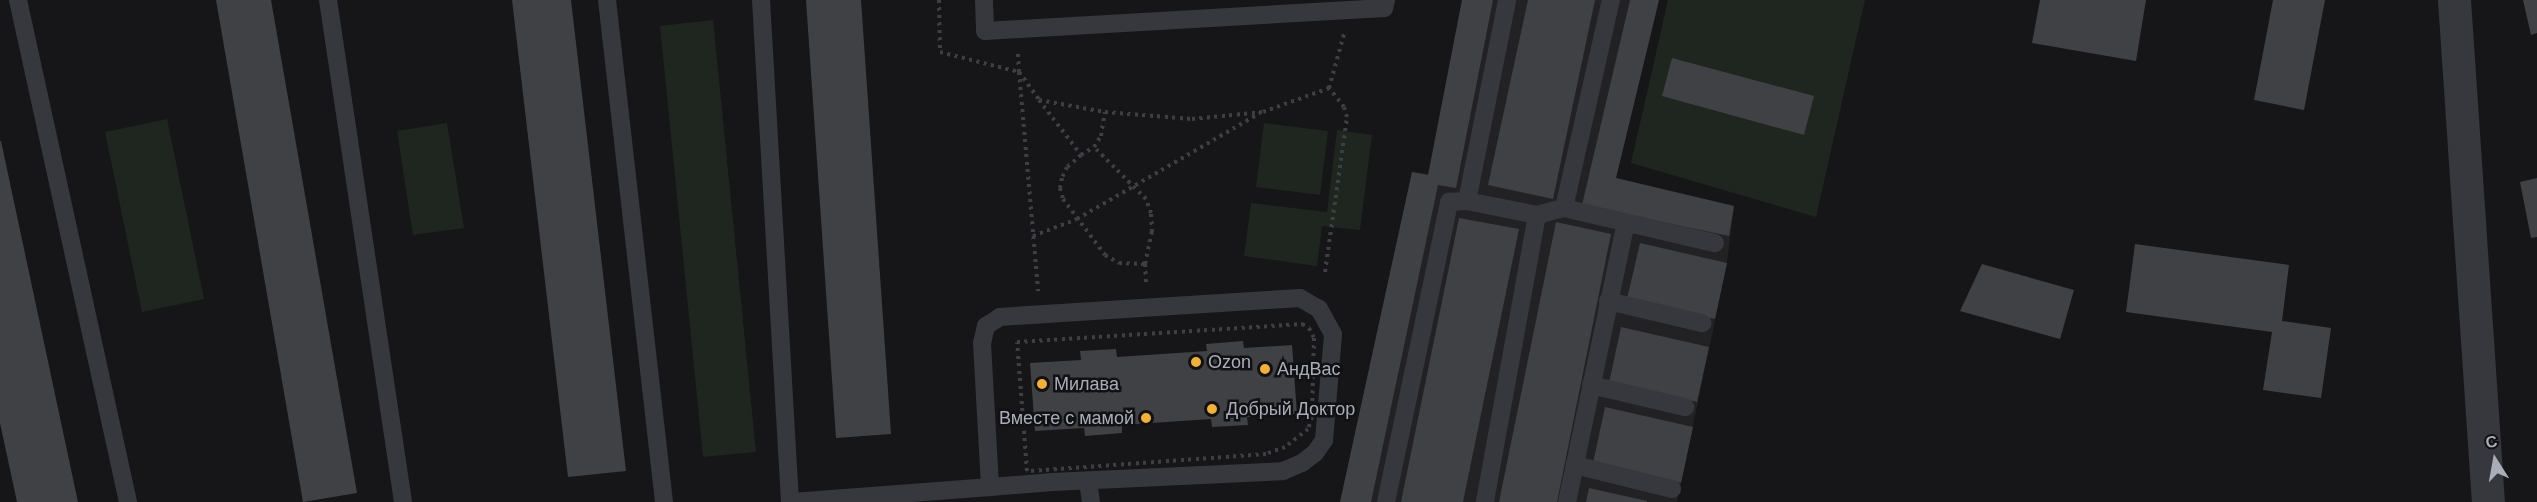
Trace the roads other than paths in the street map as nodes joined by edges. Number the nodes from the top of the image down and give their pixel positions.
1 (18, 0) edge
2 (328, 0) edge
3 (607, 0) edge
4 (761, 0) edge
5 (984, 0) edge
6 (1386, 0) edge
7 (1507, 0) edge
8 (1611, 0) edge
9 (2454, 0) edge
10 (1467, 201) junction
11 (1564, 208) junction
12 (1537, 214) junction
13 (1626, 223) junction
14 (1715, 243) dead end
15 (1608, 301) junction
16 (1702, 323) dead end
17 (1591, 385) junction
18 (1685, 407) dead end
19 (1575, 465) junction
20 (1088, 481) junction
21 (990, 487) junction
22 (1672, 489) dead end
23 (128, 502) edge
24 (403, 502) edge
25 (664, 502) edge
26 (791, 502) edge
27 (1090, 502) edge
28 (1386, 502) edge
29 (1485, 502) edge
30 (1568, 502) edge
31 (2488, 502) edge

1 - 23 lane
2 - 24 lane
3 - 25 lane
4 - 26 lane
5 - 6 lane
7 - 10 lane
8 - 11 lane
9 - 31 street
10 - 12 lane
10 - 28 lane
11 - 12 lane
11 - 13 lane
12 - 29 lane
13 - 14 lane
13 - 15 lane
15 - 16 lane
15 - 17 lane
17 - 18 lane
17 - 19 lane
19 - 22 lane
19 - 30 lane
20 - 21 lane
20 - 21 lane
20 - 27 lane
21 - 26 lane

